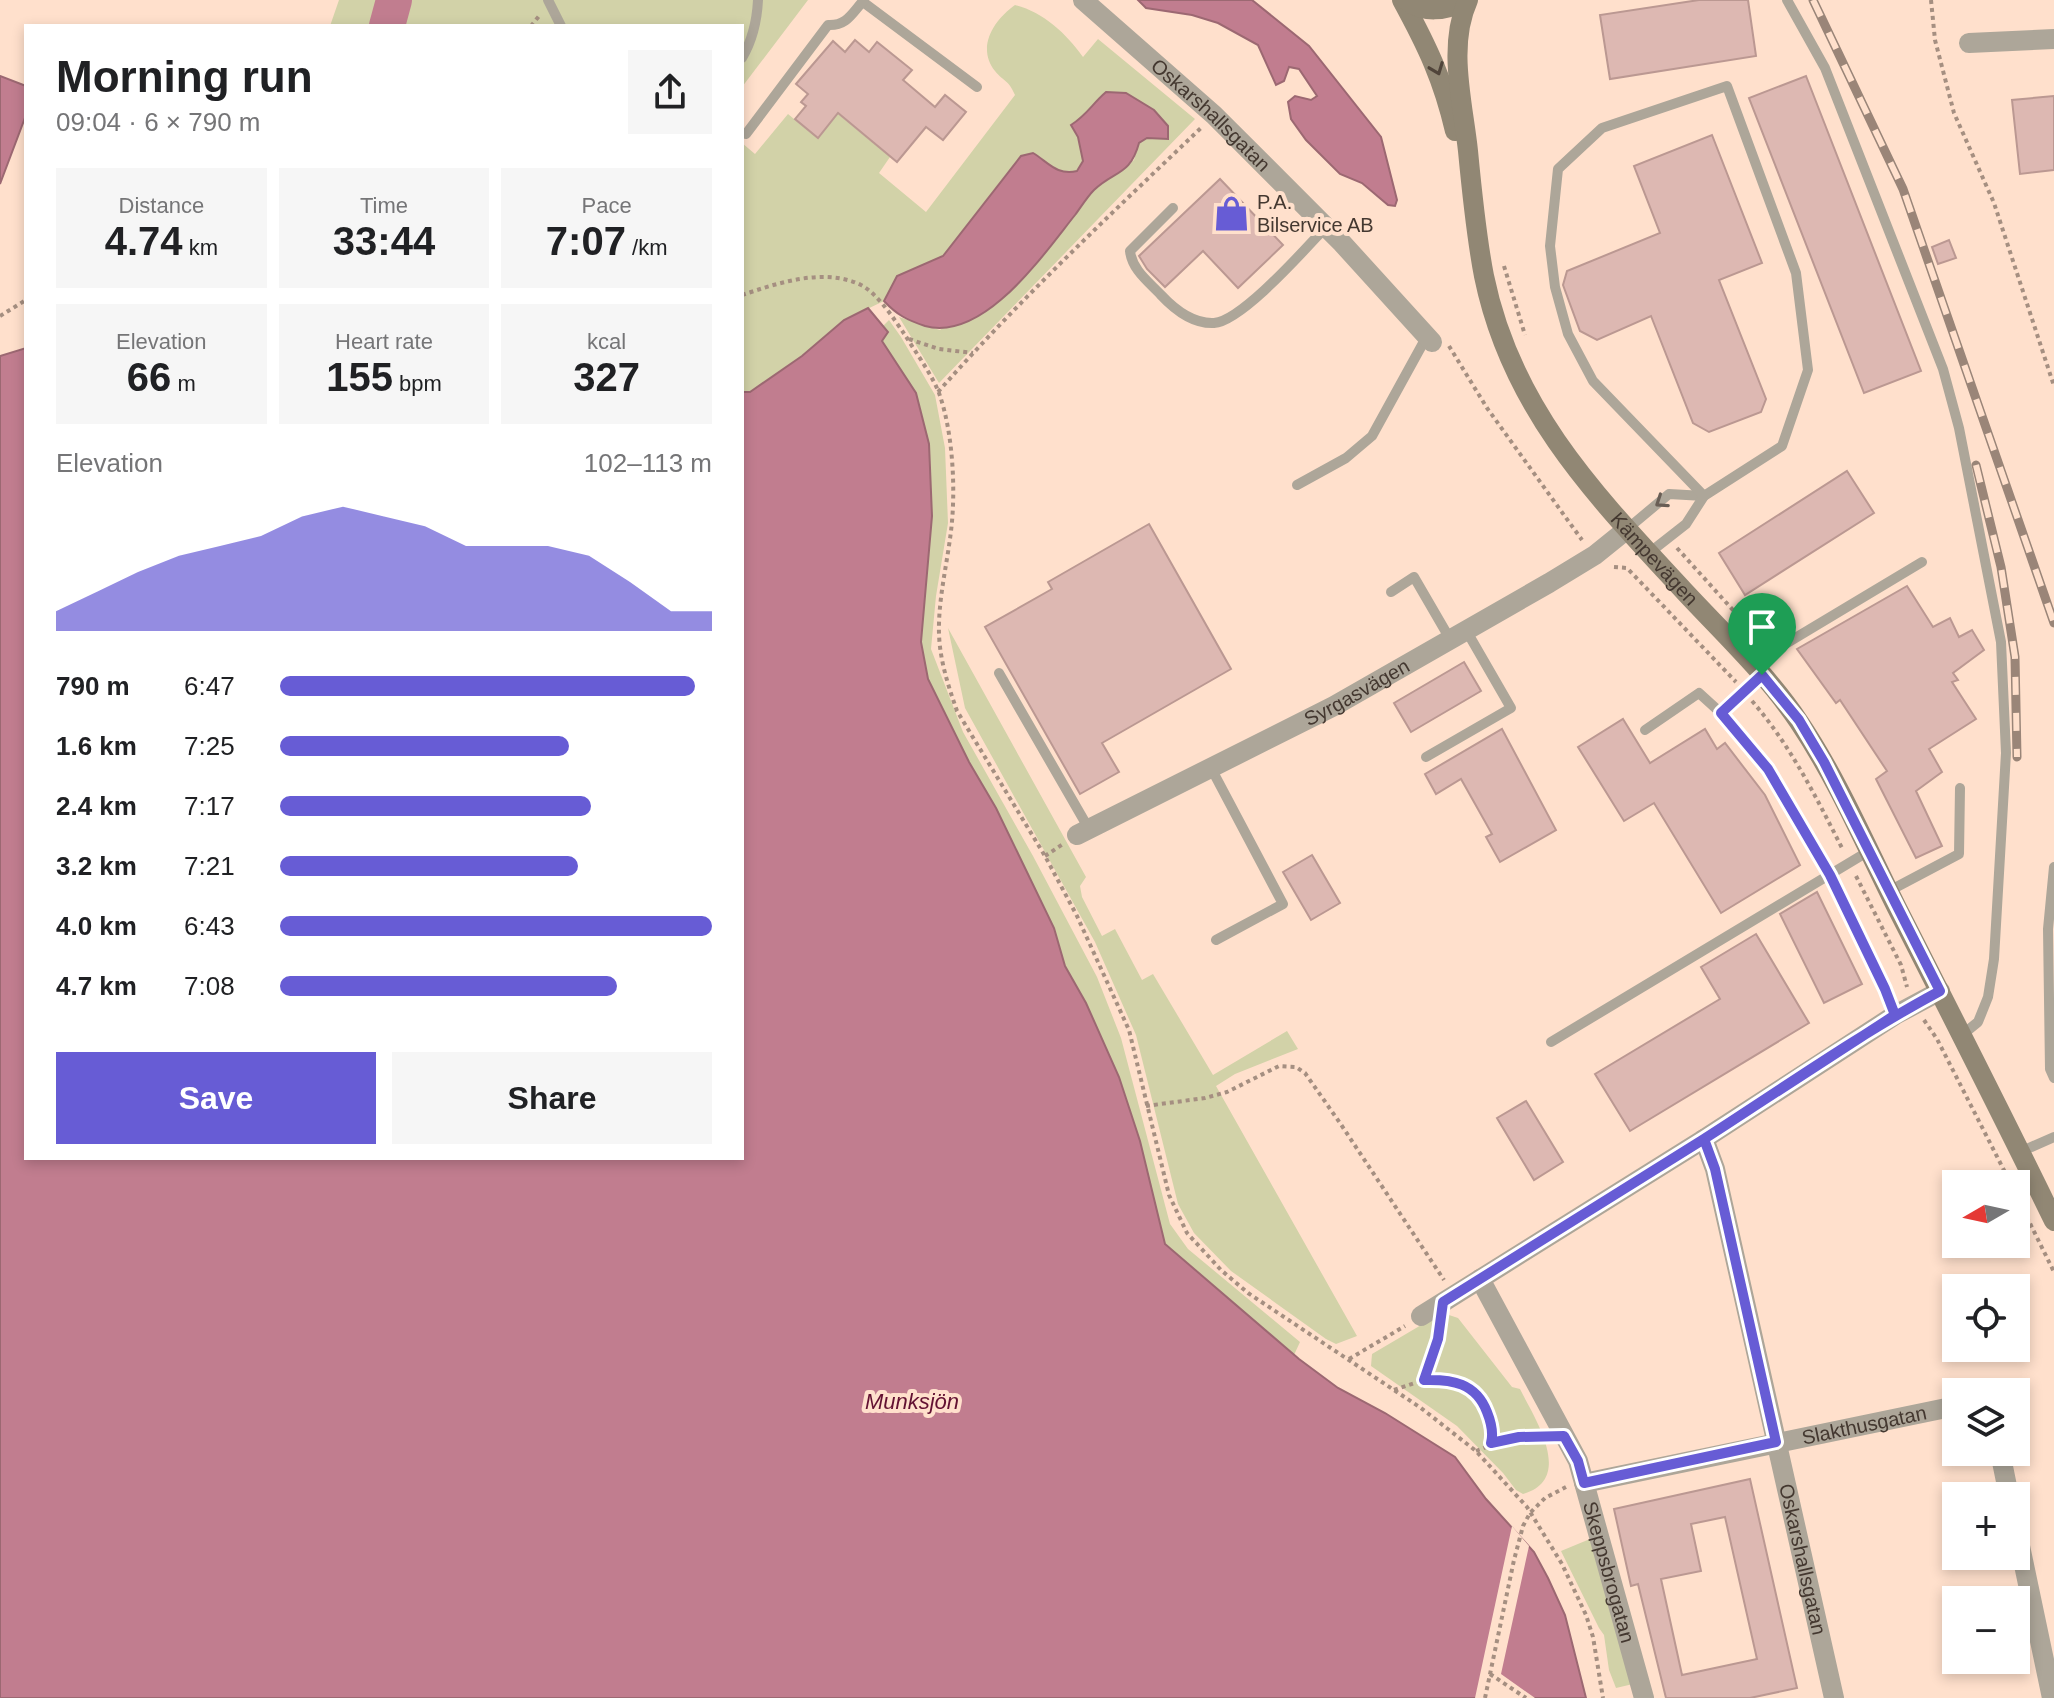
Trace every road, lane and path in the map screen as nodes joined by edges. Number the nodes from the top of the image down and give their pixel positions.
1 (548, 0) edge
2 (758, 0) edge
3 (1083, 0) edge
4 (1404, 0) edge
5 (1466, 0) edge
6 (1787, 0) edge
7 (1931, 0) edge
8 (864, 1) edge
9 (560, 24) edge
10 (2054, 39) edge
11 (1969, 43) dead end
12 (744, 55) edge
13 (977, 87) dead end
14 (1214, 115) junction
15 (746, 134) dead end
16 (1173, 208) dead end
17 (1475, 216) junction
18 (1326, 227) junction
19 (1504, 264) dead end
20 (744, 294) edge
21 (24, 301) edge
22 (0, 316) edge
23 (897, 323) dead end
24 (907, 338) dead end
25 (1429, 339) joint
26 (1529, 348) dead end
27 (973, 353) junction
28 (2054, 386) edge
29 (938, 392) dead end
30 (1297, 485) dead end
31 (1704, 496) junction
32 (1626, 530) junction
33 (1649, 553) junction
34 (1922, 562) dead end
35 (1391, 592) dead end
36 (1458, 635) junction
37 (1758, 671) junction
38 (999, 673) dead end
39 (1721, 713) junction
40 (1645, 730) dead end
41 (1426, 757) dead end
42 (1211, 768) junction
43 (1960, 788) dead end
44 (1083, 832) joint
45 (1869, 851) junction
46 (2054, 867) edge
47 (1830, 875) junction
48 (1889, 891) junction
49 (1216, 940) dead end
50 (1940, 991) junction
51 (1895, 1015) junction
52 (1962, 1035) junction
53 (1551, 1042) dead end
54 (2054, 1078) edge
55 (2054, 1137) edge
56 (1704, 1139) junction
57 (2020, 1152) junction
58 (2054, 1221) edge
59 (2030, 1223) edge
60 (2054, 1272) edge
61 (1480, 1279) junction
62 (1448, 1299) junction
63 (1421, 1316) joint
64 (1349, 1359) junction
65 (1424, 1380) junction
66 (1394, 1390) junction
67 (1942, 1409) edge
68 (1564, 1436) junction
69 (1776, 1442) junction
70 (1491, 1443) junction
71 (1476, 1451) junction
72 (1584, 1483) junction
73 (1530, 1513) junction
74 (2025, 1570) edge
75 (1490, 1674) junction
76 (1485, 1698) edge
77 (1526, 1698) edge
78 (1603, 1698) edge
79 (1644, 1698) edge
80 (1834, 1698) edge
81 (2052, 1698) edge

1 - 9 lane
2 - 12 lane
3 - 14 street, Oskarshallsgatan
4 - 5 main road
4 -> 17 main road, Kämpevägen
5 - 17 main road, Kämpevägen
6 - 52 lane
7 - 28 path
8 - 13 lane
8 - 15 lane
10 - 11 street
14 - 18 street, Oskarshallsgatan
14 - 27 path
16 - 18 lane
17 - 32 main road, Kämpevägen
18 - 25 street, Oskarshallsgatan
19 - 26 path
20 - 23 path
21 - 22 path
24 - 27 path
25 - 30 lane
27 - 29 path
31 - 31 lane
31 -> 32 lane
31 - 33 lane
32 - 33 main road, Kämpevägen
32 - 36 street, Syrgasvägen
33 - 37 main road, Kämpevägen
34 - 37 lane
35 - 36 lane
36 - 41 lane
36 - 42 street, Syrgasvägen
37 - 39 lane
37 - 45 main road, Kämpevägen
38 - 44 lane
39 - 40 lane
39 - 47 lane
42 - 44 street, Syrgasvägen
42 - 49 lane
43 - 48 lane
45 - 47 lane
45 - 48 main road, Kämpevägen
46 - 54 lane
47 - 51 lane
47 - 53 lane
48 - 50 main road, Kämpevägen
50 - 51 street
50 - 52 main road, Kämpevägen
51 - 56 street
52 - 57 main road, Kämpevägen
55 - 57 lane
56 - 61 street
56 - 69 street, Oskarshallsgatan
57 - 58 main road, Kämpevägen
59 - 60 path
61 - 62 street
61 - 68 street, Skeppsbrogatan
62 - 63 street
62 - 64 path
62 - 65 path
63 - 64 path
64 - 66 path
65 - 66 path
65 - 70 path
66 - 71 path
67 - 69 street, Slakthusgatan
68 - 70 path
68 - 72 street, Skeppsbrogatan
69 - 72 street, Slakthusgatan
69 - 80 street, Oskarshallsgatan
70 - 71 path
71 - 73 path
72 - 73 path
72 - 79 street, Skeppsbrogatan
73 - 75 path
73 - 78 path
74 - 81 street
75 - 76 path
75 - 77 path

